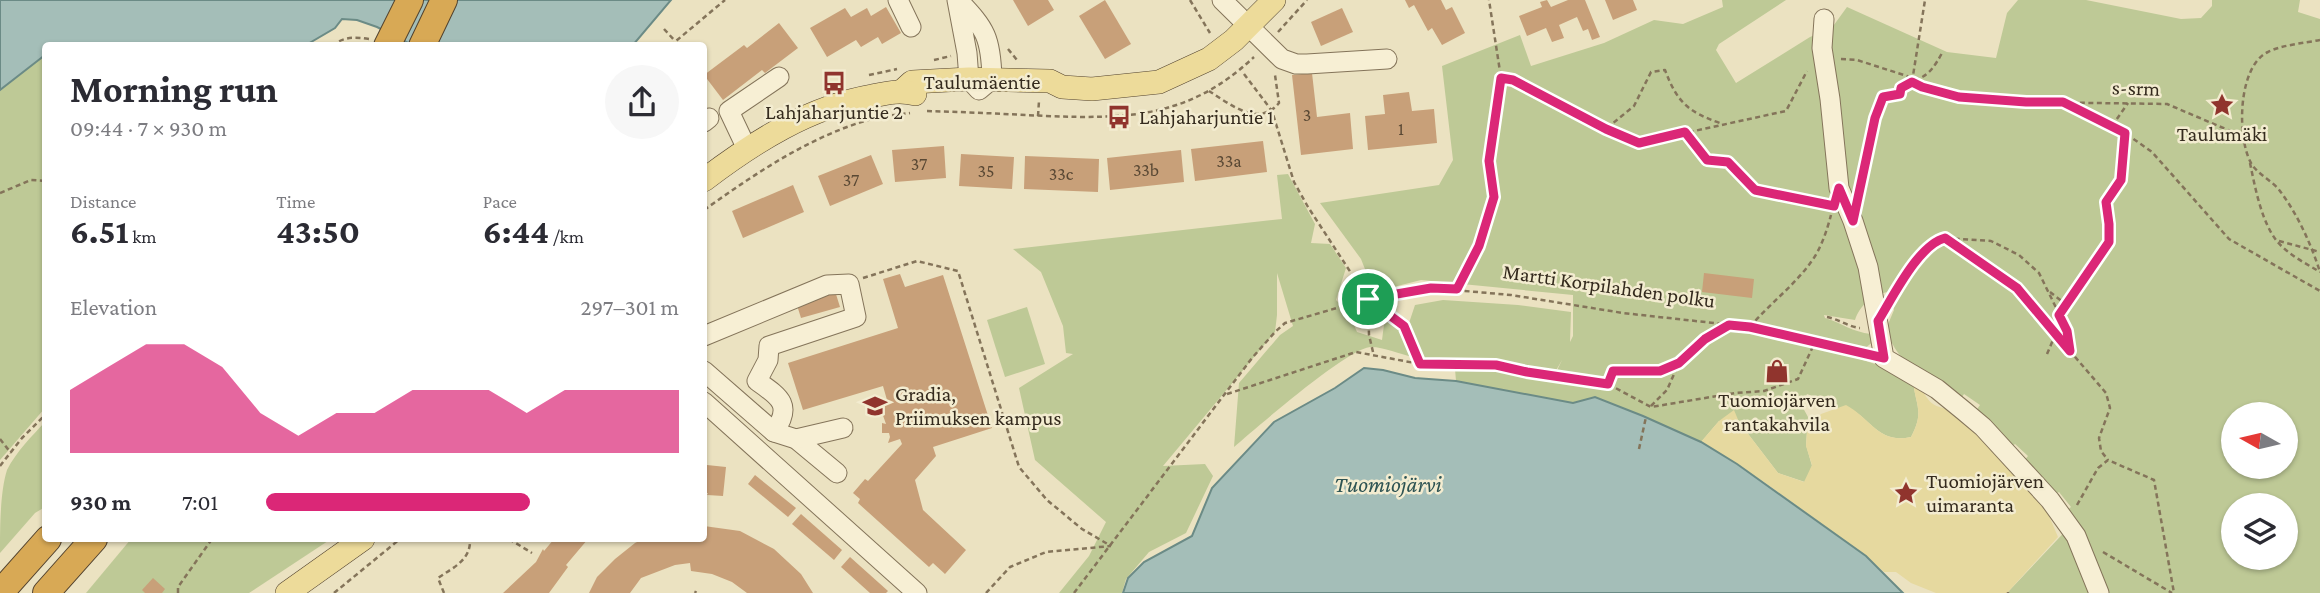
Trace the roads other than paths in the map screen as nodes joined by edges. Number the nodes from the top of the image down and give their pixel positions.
1 (410, 0) edge
2 (444, 0) edge
3 (898, 0) edge
4 (958, 0) edge
5 (1222, 0) edge
6 (1274, 0) edge
7 (1824, 19) dead end
8 (1249, 26) junction
9 (911, 27) dead end
10 (383, 42) edge
11 (424, 42) edge
12 (1387, 59) dead end
13 (779, 77) dead end
14 (980, 83) junction
15 (1062, 87) junction
16 (747, 149) junction
17 (707, 178) edge
18 (707, 335) edge
19 (707, 374) edge
20 (707, 405) edge
21 (843, 428) dead end
22 (774, 432) junction
23 (796, 439) junction
24 (837, 473) dead end
25 (45, 542) edge
26 (91, 542) edge
27 (359, 542) edge
28 (290, 592) edge
29 (0, 593) edge
30 (46, 593) edge
31 (917, 593) edge
32 (2099, 593) edge

1 - 10 highway
2 - 11 highway
3 - 9 street
4 - 14 street
5 - 8 street
6 - 8 main road, Taulumäentie
7 - 32 street
8 - 12 street
8 - 15 main road, Taulumäentie
13 - 16 street
14 - 15 main road, Taulumäentie
14 - 15 main road, Taulumäentie
14 - 16 main road, Taulumäentie
16 - 17 main road, Taulumäentie
18 - 22 street
19 - 22 street
20 - 31 street
21 - 23 street
22 - 23 street
23 - 24 street
25 - 29 highway
26 - 30 highway
27 - 28 main road

